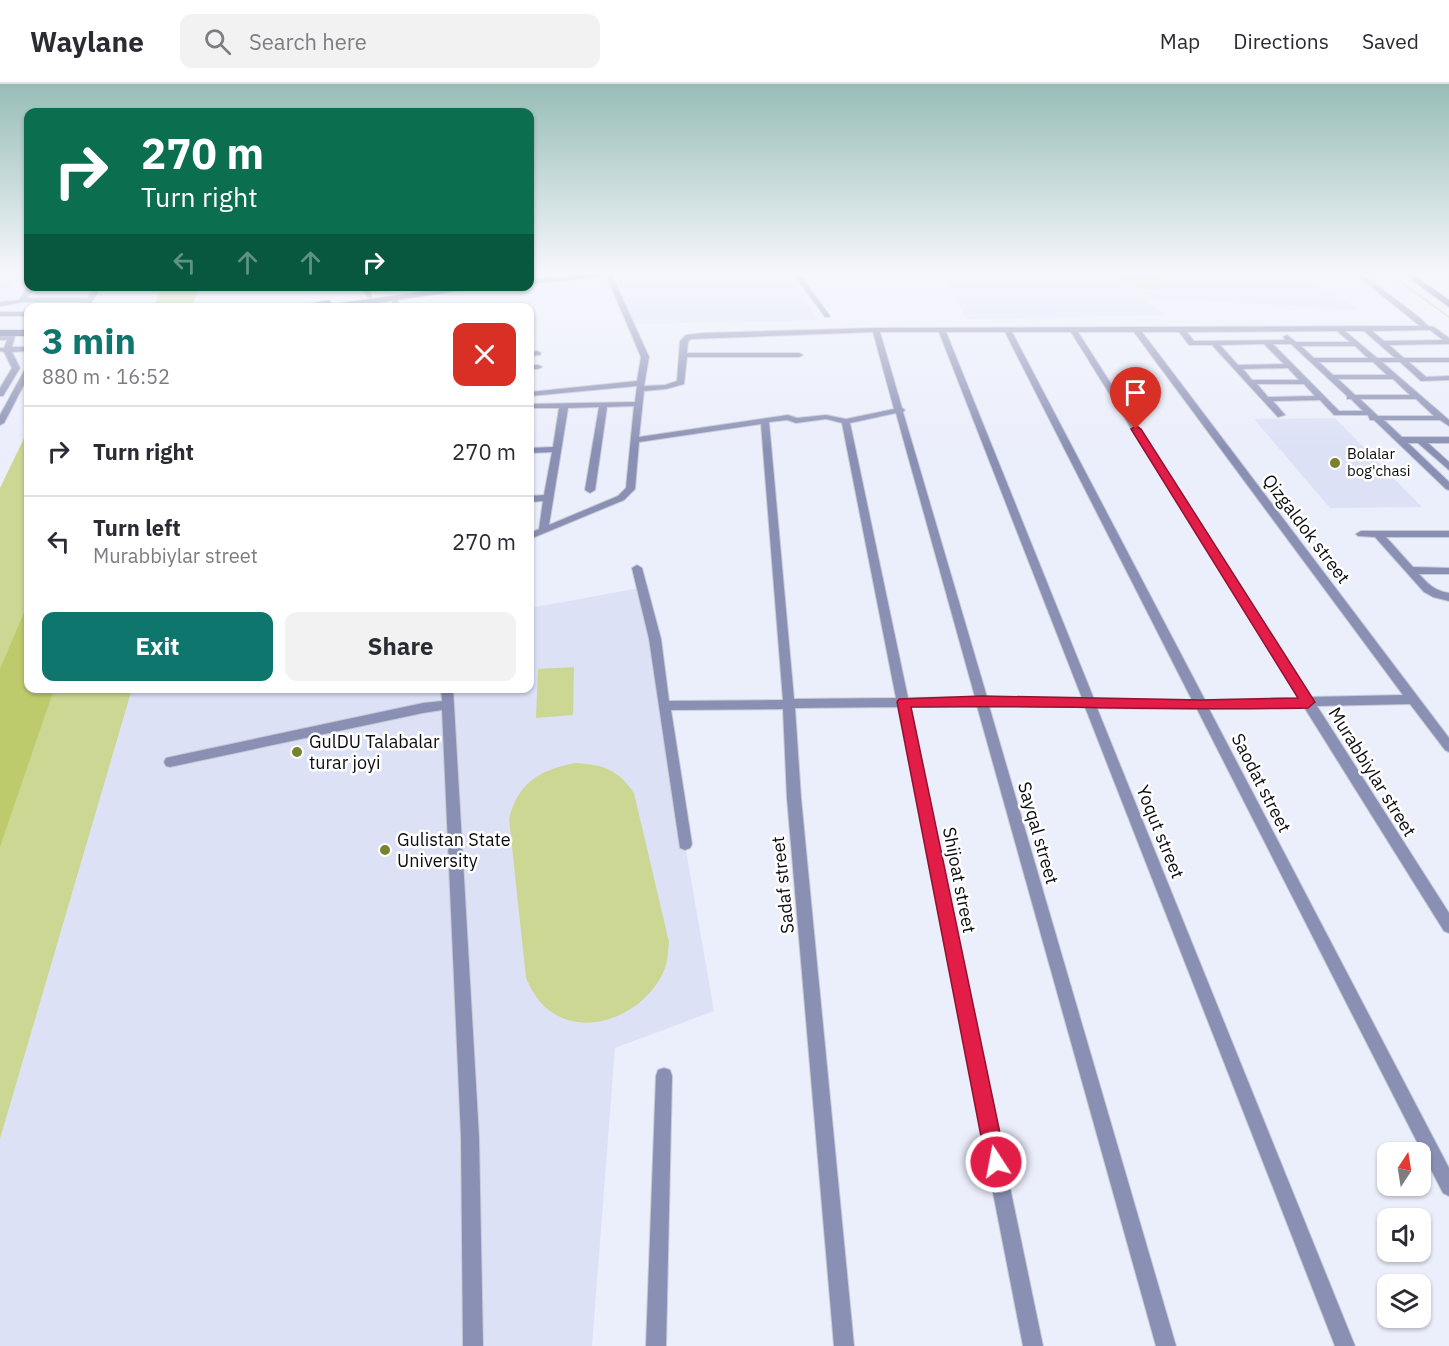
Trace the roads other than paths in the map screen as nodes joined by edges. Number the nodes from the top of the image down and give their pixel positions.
1 (876, 330) edge
2 (0, 331) edge
3 (24, 331) edge
4 (634, 331) edge
5 (837, 331) edge
6 (935, 331) edge
7 (942, 331) junction
8 (1008, 331) junction
9 (1074, 331) junction
10 (1137, 331) junction
11 (1142, 331) edge
12 (1182, 331) edge
13 (1281, 331) edge
14 (1341, 331) edge
15 (1367, 331) edge
16 (1434, 331) edge
17 (0, 338) edge
18 (1267, 342) junction
19 (1449, 342) edge
20 (1214, 343) junction
21 (1294, 343) junction
22 (1382, 343) junction
23 (1356, 344) junction
24 (24, 349) edge
25 (4, 350) edge
26 (684, 355) junction
27 (799, 355) dead end
28 (1312, 360) junction
29 (1375, 360) junction
30 (1402, 360) junction
31 (1449, 360) edge
32 (1287, 363) junction
33 (1233, 364) junction
34 (1329, 377) junction
35 (1394, 377) junction
36 (24, 378) edge
37 (1449, 378) edge
38 (1249, 382) junction
39 (1305, 382) junction
40 (640, 386) junction
41 (0, 393) edge
42 (534, 394) edge
43 (1350, 397) junction
44 (1417, 397) junction
45 (1322, 398) junction
46 (1266, 399) junction
47 (639, 404) junction
48 (564, 405) junction
49 (603, 405) junction
50 (534, 406) edge
51 (901, 410) junction
52 (1281, 415) dead end
53 (1371, 415) junction
54 (765, 421) junction
55 (846, 421) junction
56 (1445, 421) edge
57 (0, 423) edge
58 (636, 440) junction
59 (1401, 440) junction
60 (1420, 440) junction
61 (1449, 440) edge
62 (557, 449) junction
63 (534, 450) edge
64 (1449, 467) edge
65 (1444, 478) edge
66 (1449, 487) edge
67 (590, 490) dead end
68 (549, 498) junction
69 (534, 499) edge
70 (543, 531) junction
71 (534, 534) edge
72 (1361, 534) dead end
73 (1378, 534) junction
74 (1449, 534) edge
75 (637, 568) dead end
76 (1411, 570) junction
77 (1449, 571) edge
78 (1449, 597) edge
79 (447, 693) edge
80 (1413, 699) junction
81 (982, 701) junction
82 (904, 702) junction
83 (1308, 702) junction
84 (1090, 703) junction
85 (789, 704) junction
86 (448, 705) junction
87 (1201, 705) junction
88 (664, 706) junction
89 (1449, 747) edge
90 (170, 762) dead end
91 (685, 844) dead end
92 (1449, 926) edge
93 (664, 1076) dead end
94 (1449, 1188) edge
95 (473, 1346) edge
96 (656, 1346) edge
97 (844, 1346) edge
98 (1033, 1346) edge
99 (1166, 1346) edge
100 (1346, 1346) edge

1 - 51 street, Sayqal street
2 - 3 main road
4 - 40 street
5 - 26 street
6 - 7 street
7 - 8 street
7 - 84 street, Yoqut street
8 - 9 street
8 - 87 street, Saodat street
9 - 10 street
9 - 83 street, Murabbiylar street
10 - 11 street
10 - 80 street, Qizgaldok street
12 - 20 street
13 - 21 street
14 - 23 street
15 - 22 street
16 - 19 street
17 - 25 street
18 - 20 street
18 - 21 street
18 - 32 street
19 - 22 street
20 - 33 street
21 - 23 street
21 - 28 street
22 - 30 street
23 - 29 street
24 - 25 street
25 - 41 street
26 - 27 street
26 - 40 street
28 - 29 street
28 - 34 street
29 - 30 street
29 - 35 street
30 - 31 street
30 - 37 street
32 - 33 street
32 - 39 street
33 - 38 street
34 - 35 street
34 - 43 street
35 - 44 street
36 - 57 street
38 - 39 street
38 - 46 street
39 - 45 street
40 - 42 street
40 - 47 street
43 - 44 street
43 - 53 street
44 - 56 street
45 - 46 street
45 - 53 street
46 - 52 street
47 - 49 street
47 - 58 street
48 - 49 street
48 - 50 street
48 - 62 street
49 - 67 street
51 - 55 street
51 - 81 street, Sayqal street
53 - 56 street
53 - 59 street
54 - 55 street
54 - 58 street
54 - 85 street, Sadaf street
55 - 82 street, Shijoat street
58 - 70 street
59 - 60 street
59 - 65 street
60 - 61 street
60 - 64 street
62 - 63 street
62 - 68 street
65 - 66 street
68 - 69 street
68 - 70 street
70 - 71 street
72 - 73 street
73 - 74 street
73 - 76 street
75 - 88 street
76 - 77 street
76 - 78 street
79 - 86 street
80 - 83 street
80 - 89 street, Qizgaldok street
81 - 82 street
81 - 84 street
81 - 99 street, Sayqal street
82 - 85 street
82 - 98 street, Shijoat street
83 - 87 street
83 - 92 street, Murabbiylar street
84 - 87 street
84 - 100 street, Yoqut street
85 - 88 street
85 - 97 street, Sadaf street
86 - 90 street
86 - 95 street
87 - 94 street, Saodat street
88 - 91 street
93 - 96 street

